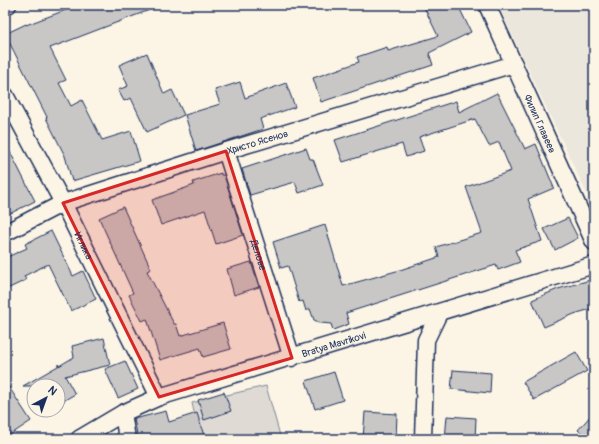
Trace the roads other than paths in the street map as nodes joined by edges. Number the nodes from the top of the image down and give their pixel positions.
1 (487, 5) edge
2 (514, 64) junction
3 (5, 95) edge
4 (226, 151) junction
5 (63, 203) junction
6 (5, 233) edge
7 (594, 242) edge
8 (594, 265) edge
9 (439, 313) junction
10 (292, 358) junction
11 (159, 398) junction
12 (123, 413) junction
13 (79, 439) edge
14 (127, 439) edge
15 (423, 439) edge

1 - 2 street, Филип Главеев
2 - 4 street, Христо Ясенов
2 - 7 street, Филип Главеев
3 - 5 street, Иглика
4 - 5 street, Христо Ясенов
4 - 10 street, Делове
5 - 6 street, Христо Ясенов
5 - 11 street, Иглика
8 - 9 street, Bratya Mavrikovi
9 - 10 street, Bratya Mavrikovi
9 - 15 street
10 - 11 street, Bratya Mavrikovi
11 - 12 street, Bratya Mavrikovi
12 - 13 street, Bratya Mavrikovi
12 - 14 street

